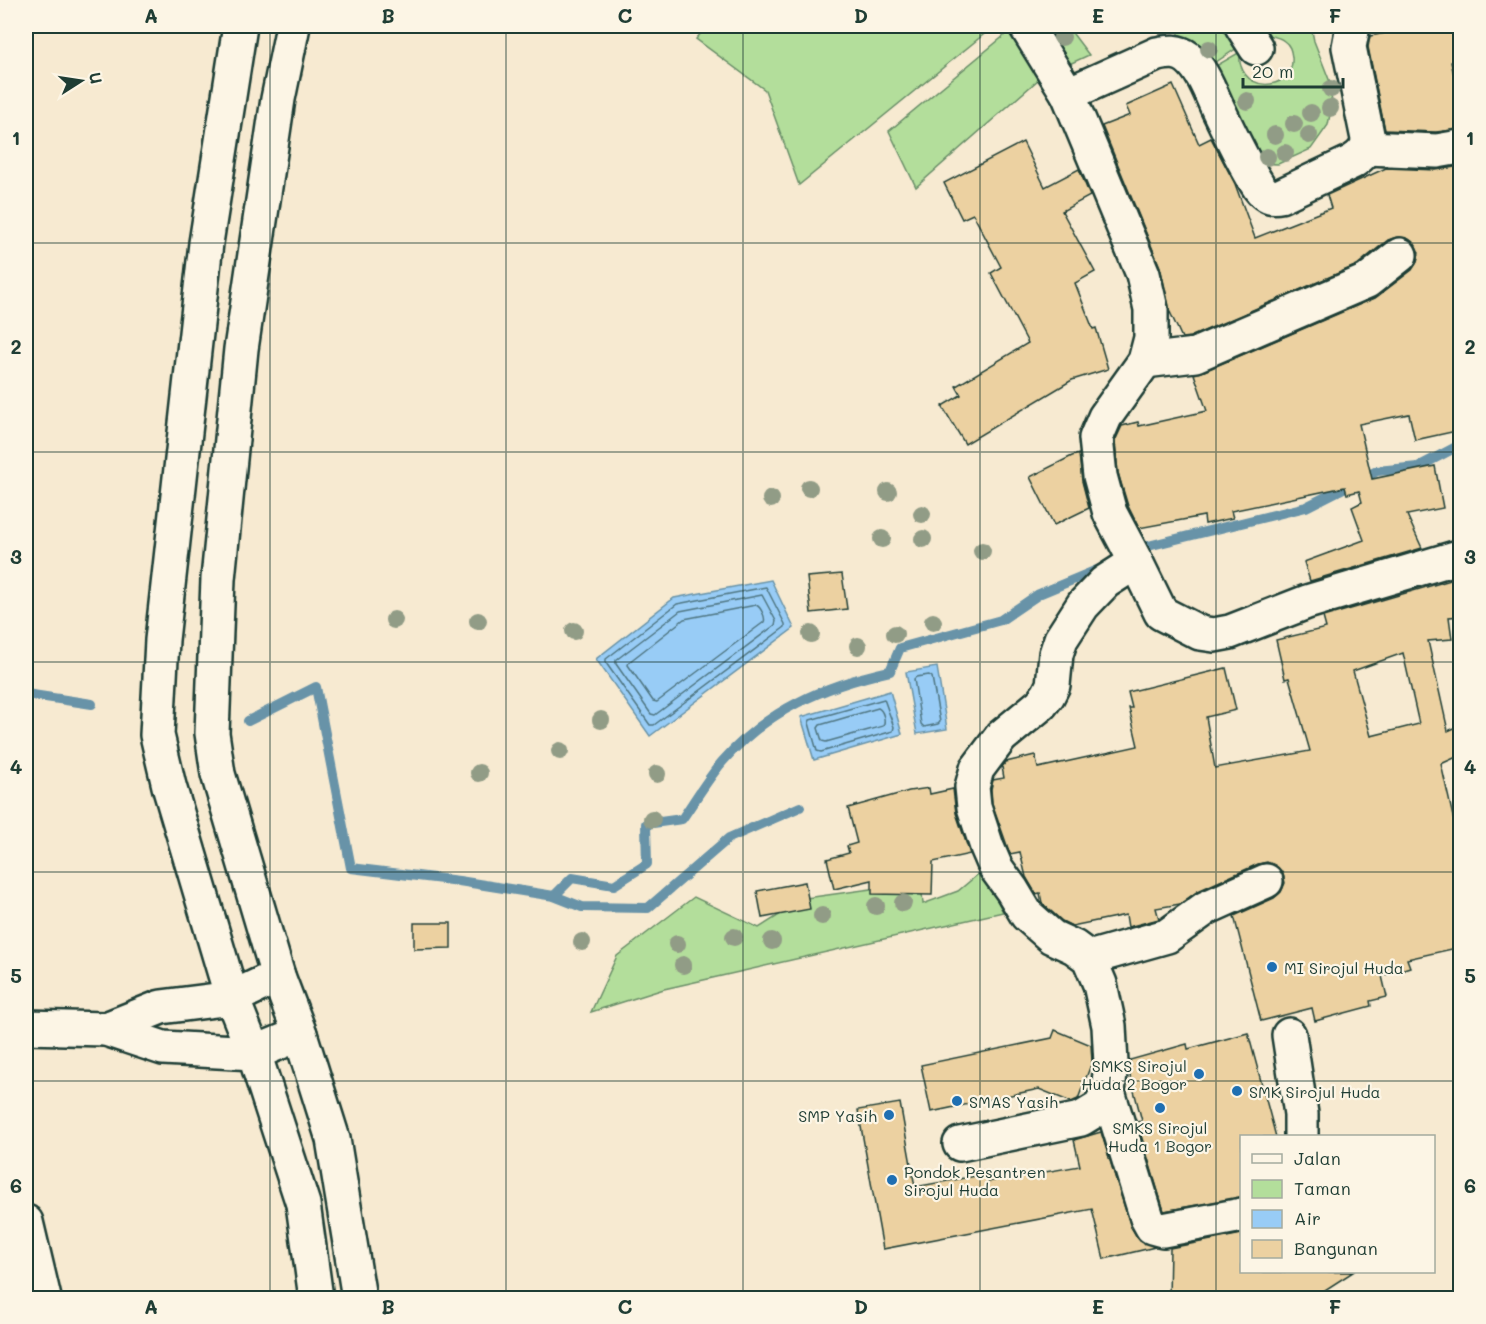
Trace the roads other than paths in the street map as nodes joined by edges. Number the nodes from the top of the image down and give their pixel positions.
1 (240, 26) edge
2 (293, 26) edge
3 (1026, 26) edge
4 (1353, 26) edge
5 (1068, 94) junction
6 (1461, 147) edge
7 (1367, 148) junction
8 (1400, 255) dead end
9 (1145, 361) junction
10 (1461, 558) edge
11 (1134, 559) junction
12 (218, 774) junction
13 (170, 786) junction
14 (1266, 881) dead end
15 (1089, 958) junction
16 (278, 976) junction
17 (232, 998) junction
18 (26, 1027) edge
19 (106, 1029) junction
20 (300, 1034) junction
21 (1289, 1035) dead end
22 (254, 1053) junction
23 (1108, 1092) junction
24 (1301, 1135) edge
25 (960, 1144) dead end
26 (1240, 1215) edge
27 (27, 1231) edge
28 (44, 1299) edge
29 (316, 1299) edge
30 (359, 1299) edge

1 - 13 street
2 - 12 street
3 - 5 street
4 - 7 street
5 - 7 street
5 - 9 street
6 - 7 street
8 - 9 street
9 - 11 street
10 - 11 street
11 - 15 street
12 - 13 street
12 - 16 street
13 - 17 street
14 - 15 street
15 - 23 street
16 - 17 street
16 - 20 street
17 - 19 street
17 - 22 street
18 - 19 street
19 - 22 street
20 - 22 street
20 - 30 street
21 - 24 street
22 - 29 street
23 - 25 street
23 - 26 street
27 - 28 street

